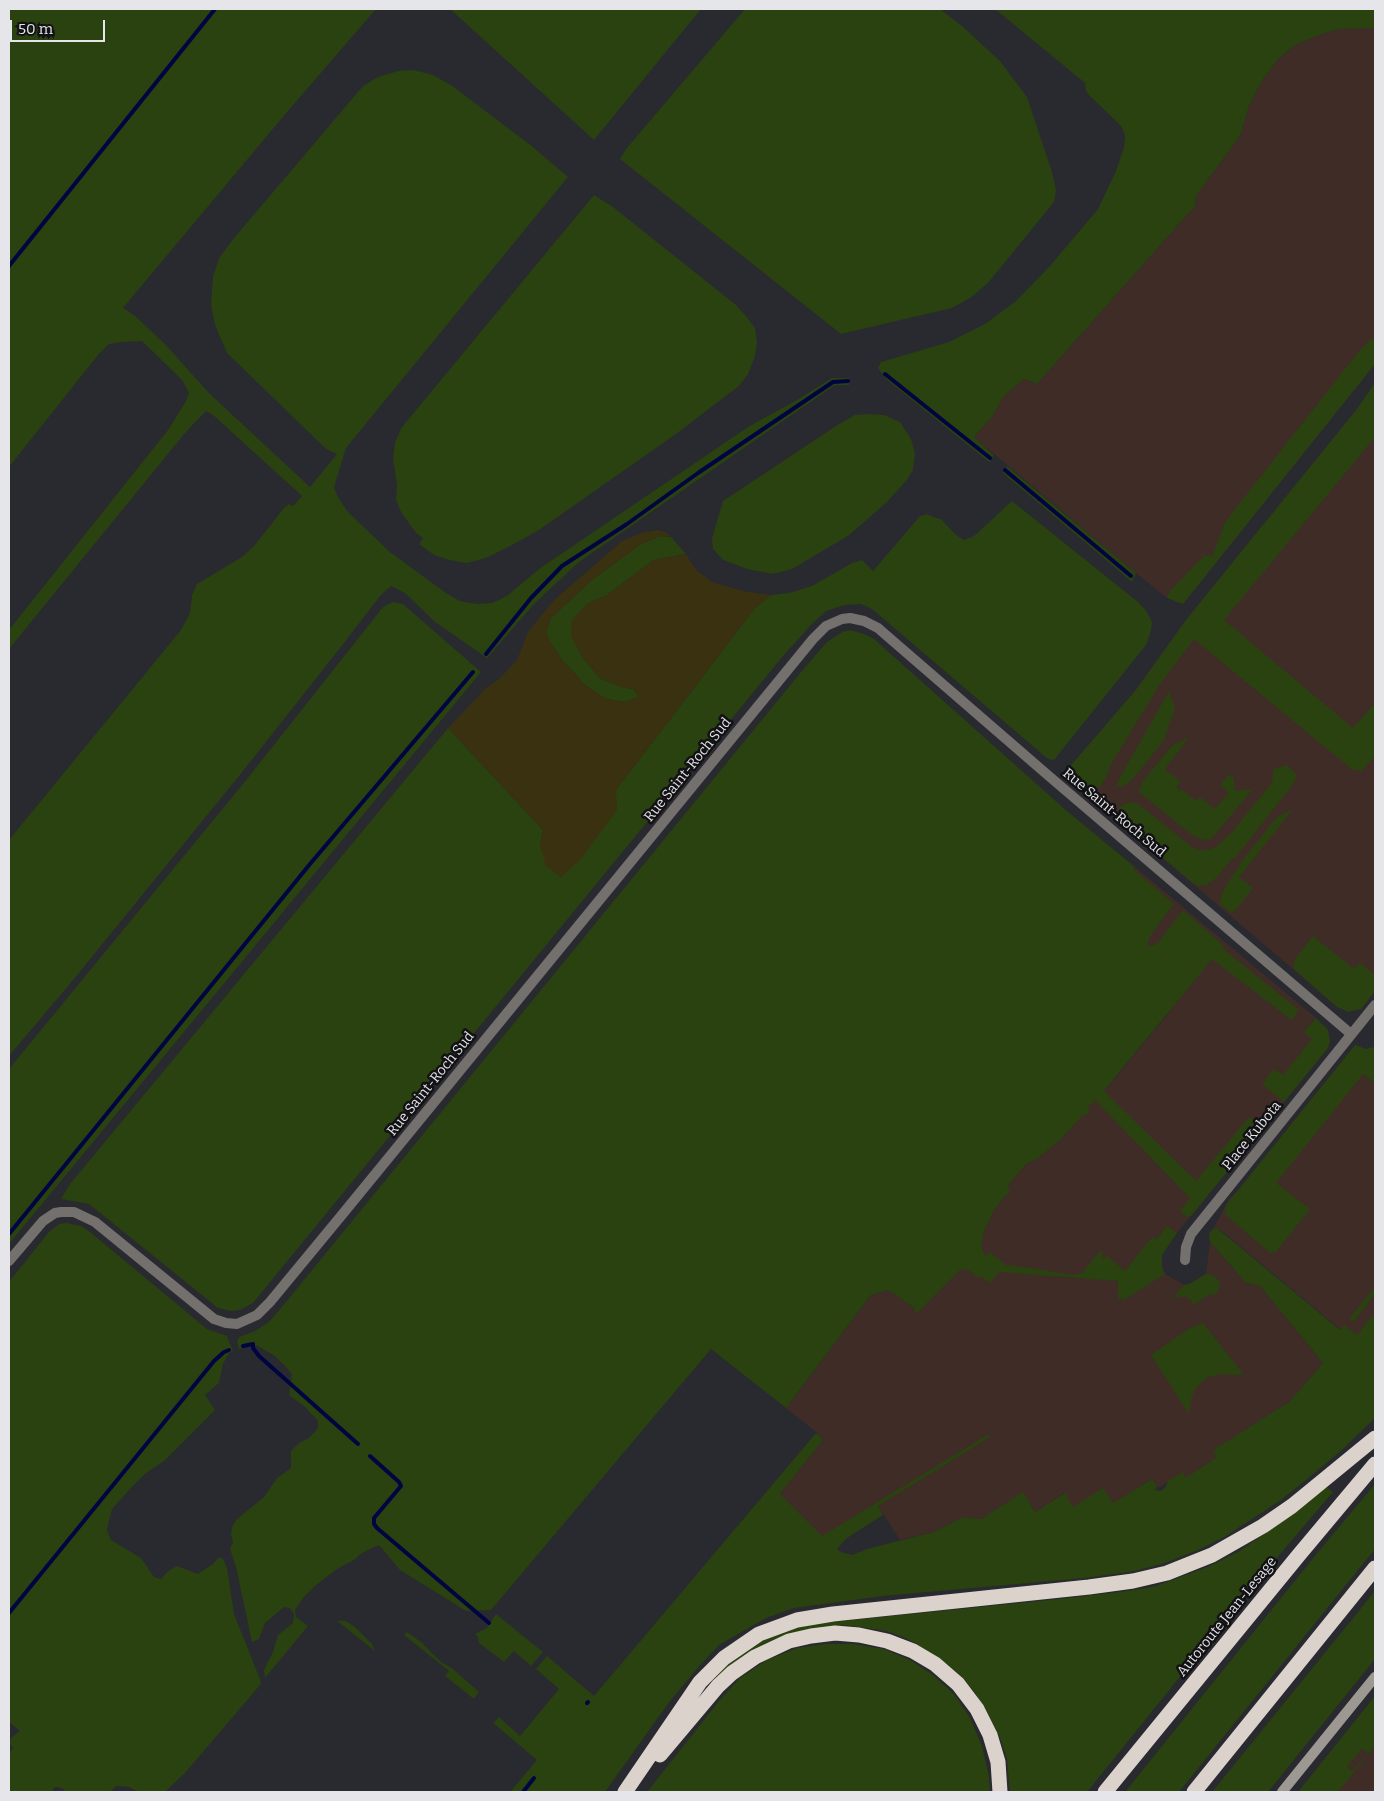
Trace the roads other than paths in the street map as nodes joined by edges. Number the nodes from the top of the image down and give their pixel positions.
1 (1375, 1005) edge
2 (1351, 1034) junction
3 (1185, 1260) dead end
4 (9, 1261) edge
5 (1375, 1438) edge
6 (1375, 1464) edge
7 (1375, 1568) edge
8 (1375, 1677) edge
9 (625, 1792) edge
10 (629, 1792) edge
11 (1000, 1792) edge
12 (1105, 1792) edge
13 (1194, 1792) edge
14 (1282, 1792) edge

1 - 2 street
2 - 3 street, Place Kubota
2 - 4 street, Rue Saint-Roch Sud
5 - 9 highway
6 - 12 highway, Autoroute Jean-Lesage
7 - 13 highway
8 - 14 street
10 - 11 highway

